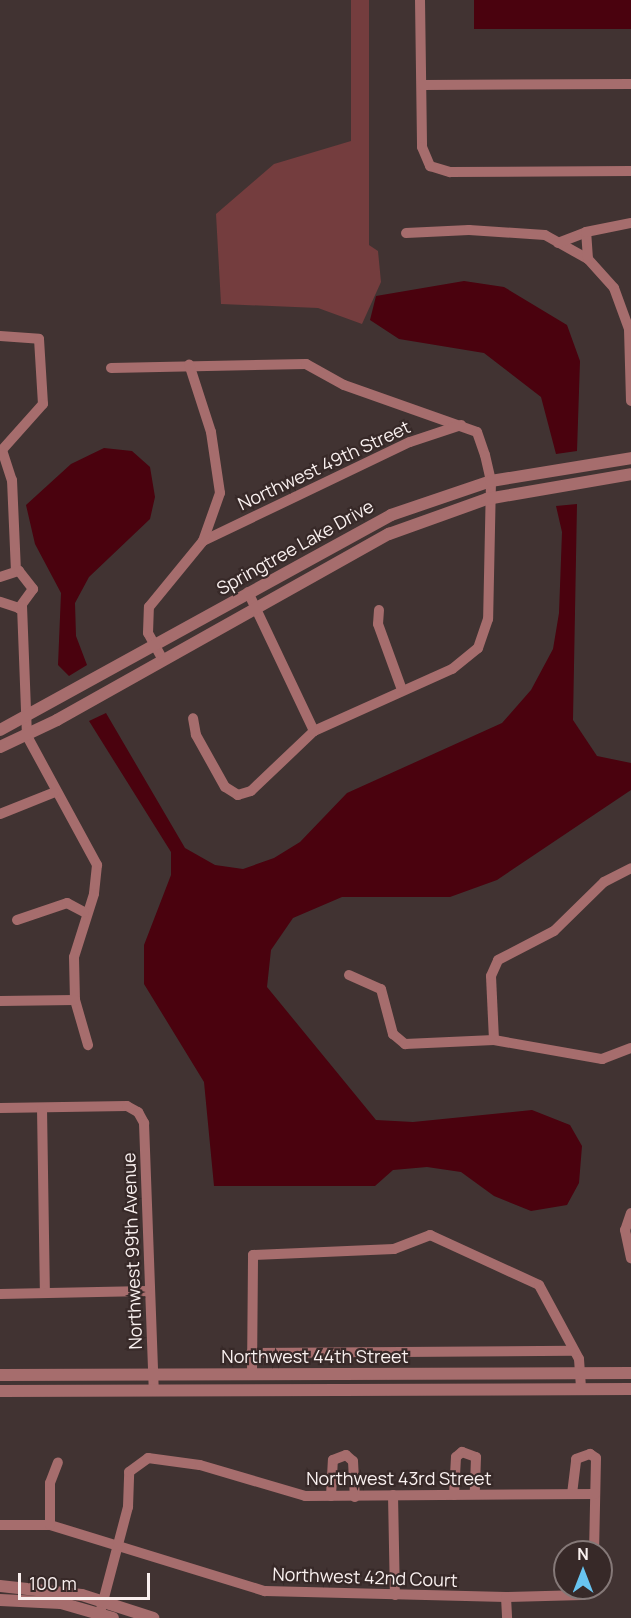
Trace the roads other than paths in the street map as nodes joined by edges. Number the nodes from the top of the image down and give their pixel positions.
1 (420, 0) edge
2 (631, 84) edge
3 (422, 85) junction
4 (631, 171) edge
5 (631, 223) edge
6 (586, 232) junction
7 (406, 233) dead end
8 (558, 243) junction
9 (588, 259) junction
10 (0, 336) edge
11 (189, 364) junction
12 (111, 368) dead end
13 (631, 401) edge
14 (461, 425) junction
15 (631, 458) edge
16 (631, 474) edge
17 (491, 481) junction
18 (487, 499) junction
19 (203, 541) junction
20 (16, 571) junction
21 (0, 577) edge
22 (248, 592) junction
23 (0, 602) edge
24 (22, 606) junction
25 (256, 606) junction
26 (379, 610) dead end
27 (154, 646) junction
28 (163, 660) junction
29 (402, 690) junction
30 (193, 718) dead end
31 (25, 721) junction
32 (0, 730) edge
33 (314, 731) junction
34 (27, 736) junction
35 (0, 747) edge
36 (55, 792) junction
37 (0, 814) edge
38 (631, 868) edge
39 (84, 912) junction
40 (17, 920) dead end
41 (348, 975) dead end
42 (75, 1000) junction
43 (0, 1001) edge
44 (494, 1040) junction
45 (88, 1045) dead end
46 (631, 1048) edge
47 (0, 1108) edge
48 (42, 1108) junction
49 (631, 1213) edge
50 (631, 1258) edge
51 (147, 1291) junction
52 (45, 1293) junction
53 (0, 1294) edge
54 (573, 1351) junction
55 (251, 1353) junction
56 (581, 1373) junction
57 (631, 1373) edge
58 (153, 1374) junction
59 (252, 1374) junction
60 (0, 1375) edge
61 (581, 1389) junction
62 (631, 1389) edge
63 (154, 1390) junction
64 (0, 1391) edge
65 (58, 1462) dead end
66 (475, 1494) junction
67 (572, 1494) junction
68 (595, 1494) junction
69 (393, 1495) junction
70 (454, 1495) junction
71 (332, 1496) junction
72 (355, 1497) junction
73 (0, 1525) edge
74 (50, 1525) junction
75 (594, 1540) edge
76 (120, 1544) junction
77 (0, 1586) edge
78 (395, 1595) junction
79 (553, 1596) edge
80 (506, 1597) junction
81 (0, 1600) edge
82 (103, 1600) junction
83 (99, 1616) edge
84 (113, 1618) edge
85 (153, 1618) edge
86 (507, 1618) edge

1 - 3 street
2 - 3 street
3 - 4 street
5 - 6 street
6 - 8 street
6 - 9 street
7 - 8 street
8 - 9 street
9 - 13 street
10 - 20 street
11 - 12 street
11 - 14 street
11 - 19 street
14 - 17 street
14 - 19 street, Northwest 49th Street
15 - 17 street, Springtree Lake Drive
16 - 18 street, Springtree Lake Drive
17 - 18 street
17 - 22 street, Springtree Lake Drive
18 - 25 street, Springtree Lake Drive
18 - 29 street
19 - 27 street
20 - 21 street
20 - 24 street
22 - 25 street
22 - 27 street, Springtree Lake Drive
23 - 24 street
24 - 31 street
25 - 28 street, Springtree Lake Drive
25 - 33 street
26 - 29 street
27 - 28 street
27 - 31 street, Springtree Lake Drive
28 - 34 street, Springtree Lake Drive
29 - 33 street
30 - 33 street
31 - 32 street, Springtree Lake Drive
31 - 34 street
34 - 35 street, Springtree Lake Drive
34 - 36 street
36 - 37 street
36 - 39 street
38 - 44 street
39 - 40 street
39 - 42 street
41 - 44 street
42 - 43 street
42 - 45 street
44 - 46 street
47 - 48 street
48 - 51 street, Northwest 99th Avenue
48 - 52 street
49 - 50 street
51 - 52 street
51 - 58 street, Northwest 99th Avenue
52 - 53 street
54 - 55 street
54 - 55 street
54 - 56 street
55 - 59 street
56 - 57 street, Northwest 44th Street
56 - 59 street, Northwest 44th Street
56 - 61 street
58 - 59 street, Northwest 44th Street
58 - 60 street, Northwest 44th Street
58 - 63 street, Northwest 99th Avenue
61 - 62 street, Northwest 44th Street
61 - 63 street, Northwest 44th Street
63 - 64 street, Northwest 44th Street
65 - 74 street
66 - 67 street, Northwest 43rd Street
66 - 70 street, Northwest 43rd Street
66 - 70 street
67 - 68 street, Northwest 43rd Street
67 - 68 street
68 - 75 street
69 - 70 street, Northwest 43rd Street
69 - 72 street, Northwest 43rd Street
69 - 78 street
71 - 72 street, Northwest 43rd Street
71 - 72 street
71 - 76 street, Northwest 43rd Street
73 - 74 street, Northwest 42nd Court
74 - 76 street, Northwest 42nd Court
76 - 78 street, Northwest 42nd Court
76 - 82 street
77 - 82 street
78 - 80 street, Northwest 42nd Court
79 - 80 street, Northwest 42nd Court
80 - 86 street
81 - 83 street
82 - 83 street
82 - 85 street
83 - 84 street

